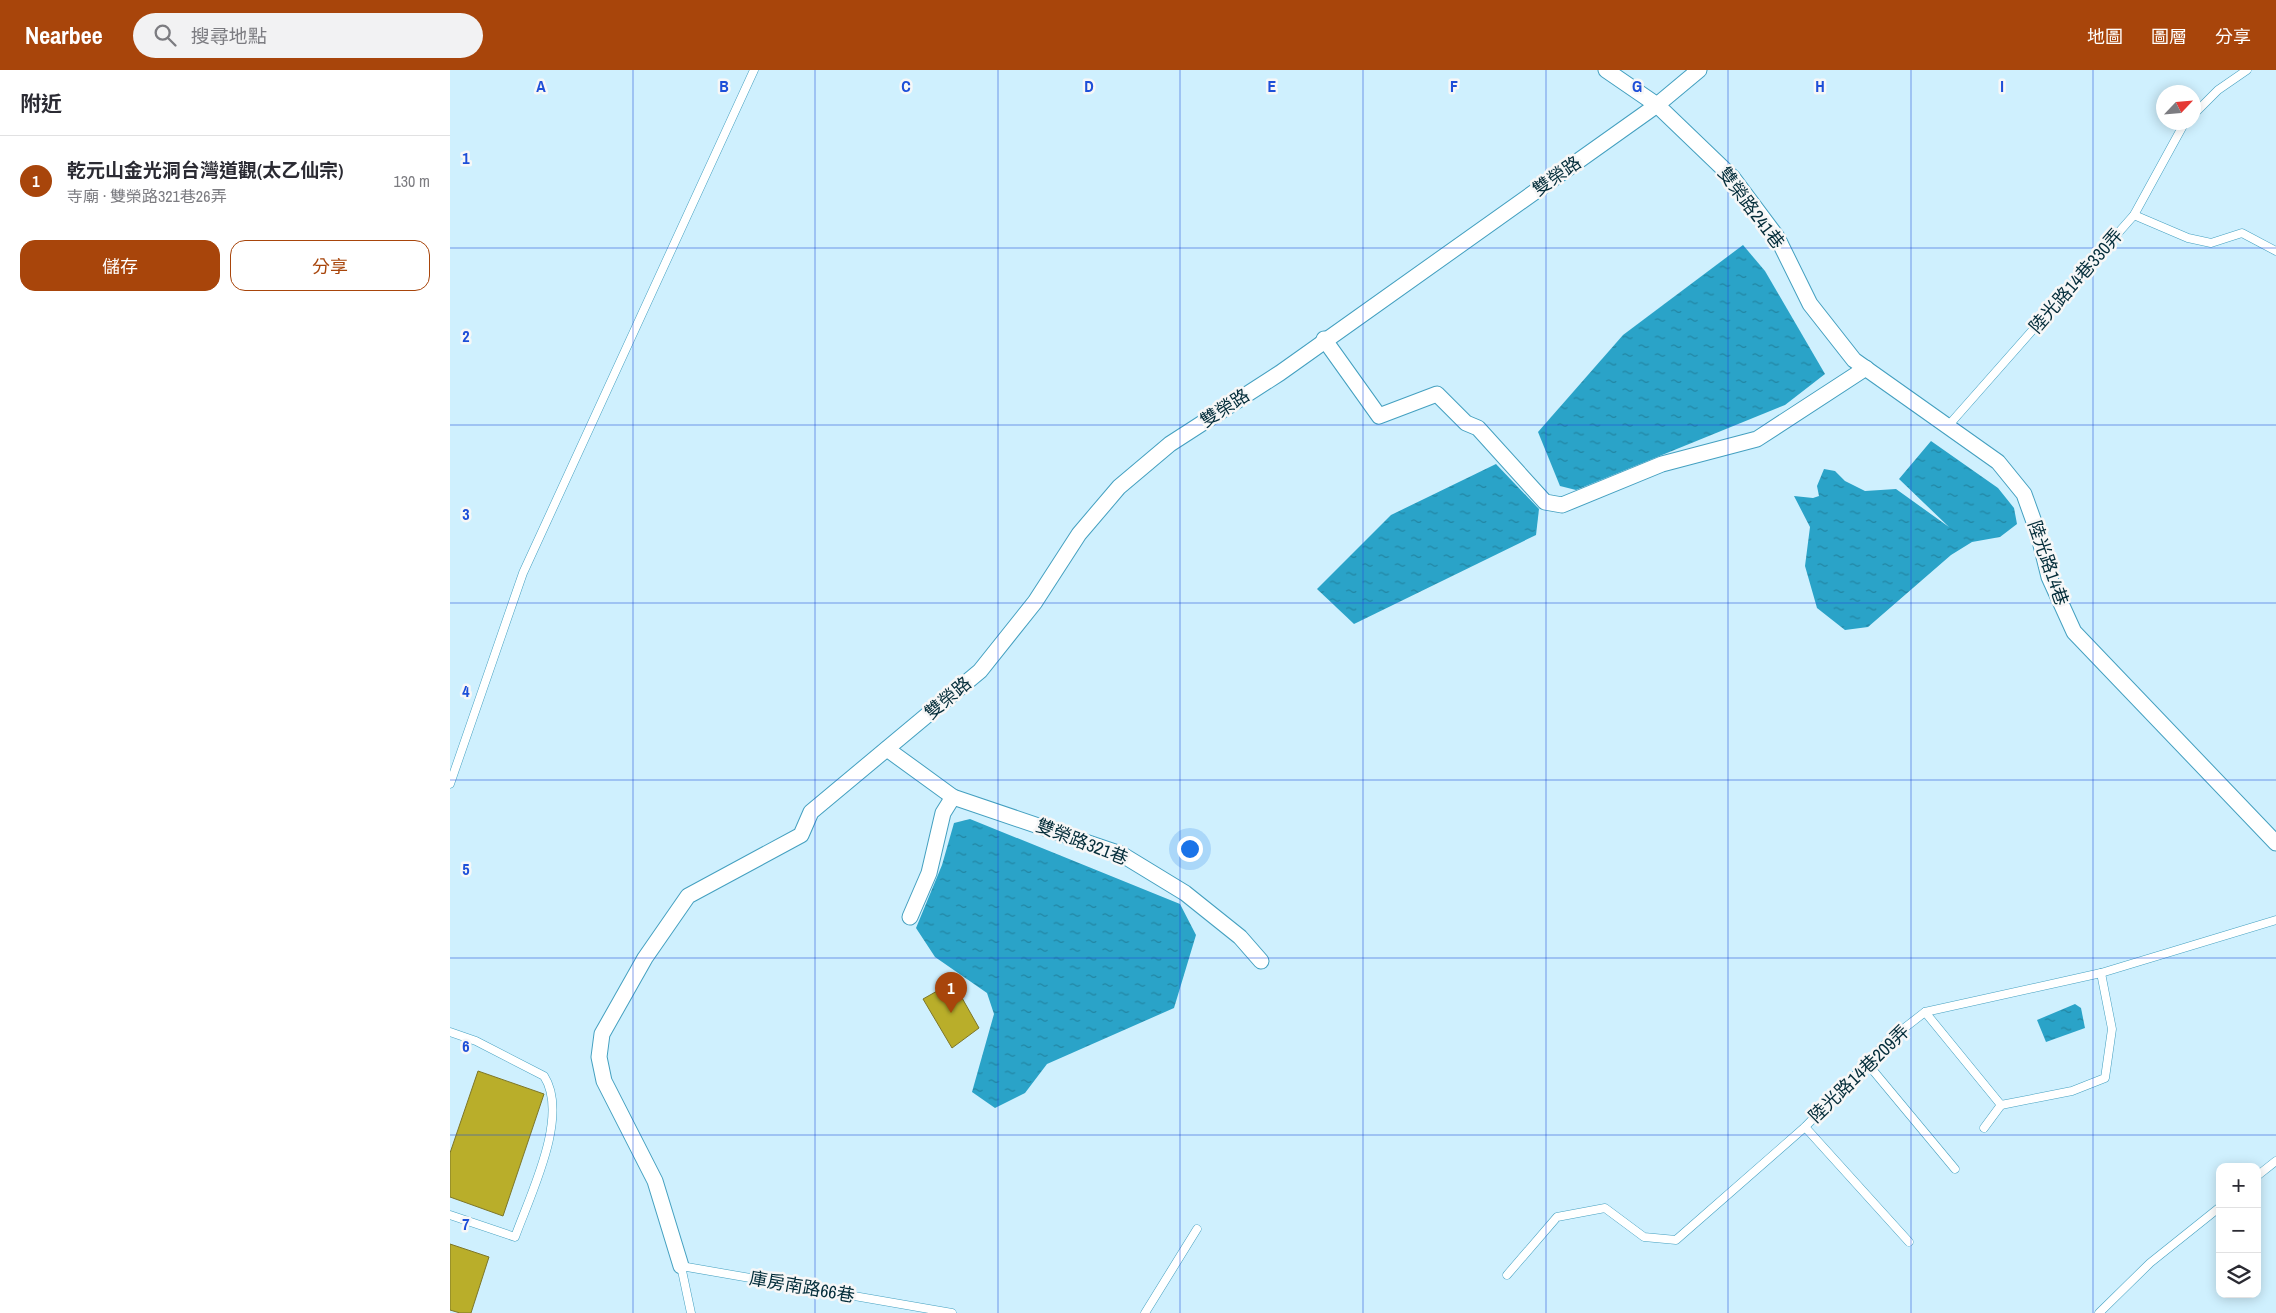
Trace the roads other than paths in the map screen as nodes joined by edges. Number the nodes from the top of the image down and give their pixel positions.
1 (754, 70) edge
2 (1606, 70) edge
3 (1699, 70) edge
4 (2247, 70) edge
5 (1657, 105) junction
6 (2201, 107) edge
7 (2181, 130) edge
8 (2134, 215) junction
9 (2276, 251) edge
10 (1325, 339) junction
11 (1866, 368) junction
12 (1948, 426) junction
13 (886, 750) junction
14 (450, 784) edge
15 (953, 796) junction
16 (2276, 843) edge
17 (910, 917) dead end
18 (2276, 920) edge
19 (1261, 961) dead end
20 (2101, 973) junction
21 (1925, 1012) junction
22 (450, 1032) edge
23 (1866, 1062) junction
24 (2000, 1105) junction
25 (1804, 1127) junction
26 (1984, 1128) dead end
27 (2276, 1161) edge
28 (1955, 1168) dead end
29 (2261, 1173) edge
30 (2219, 1208) edge
31 (450, 1215) edge
32 (1198, 1229) dead end
33 (1908, 1242) dead end
34 (681, 1266) junction
35 (1507, 1275) dead end
36 (691, 1313) edge
37 (952, 1313) edge
38 (1145, 1313) edge
39 (2100, 1313) edge

1 - 14 lane
2 - 5 street, 雙榮路241巷
3 - 5 street, 雙榮路
4 - 6 lane
5 - 10 street, 雙榮路
5 - 11 street, 雙榮路241巷
7 - 8 lane, 陸光路14巷330弄
8 - 9 lane
8 - 12 lane, 陸光路14巷330弄
10 - 11 street
10 - 13 street, 雙榮路
11 - 12 street, 陸光路14巷
12 - 16 street, 陸光路14巷
13 - 15 street, 雙榮路321巷
13 - 34 street, 雙榮路
15 - 17 street
15 - 19 street, 雙榮路321巷
18 - 20 lane, 陸光路14巷209弄
20 - 21 lane, 陸光路14巷209弄
20 - 24 lane
21 - 23 lane, 陸光路14巷209弄
21 - 24 lane
22 - 31 lane
23 - 25 lane, 陸光路14巷209弄
23 - 28 lane
24 - 26 lane
25 - 33 lane
25 - 35 lane, 陸光路14巷209弄
27 - 29 lane
30 - 39 lane
32 - 38 lane
34 - 36 lane
34 - 37 lane, 庫房南路66巷

